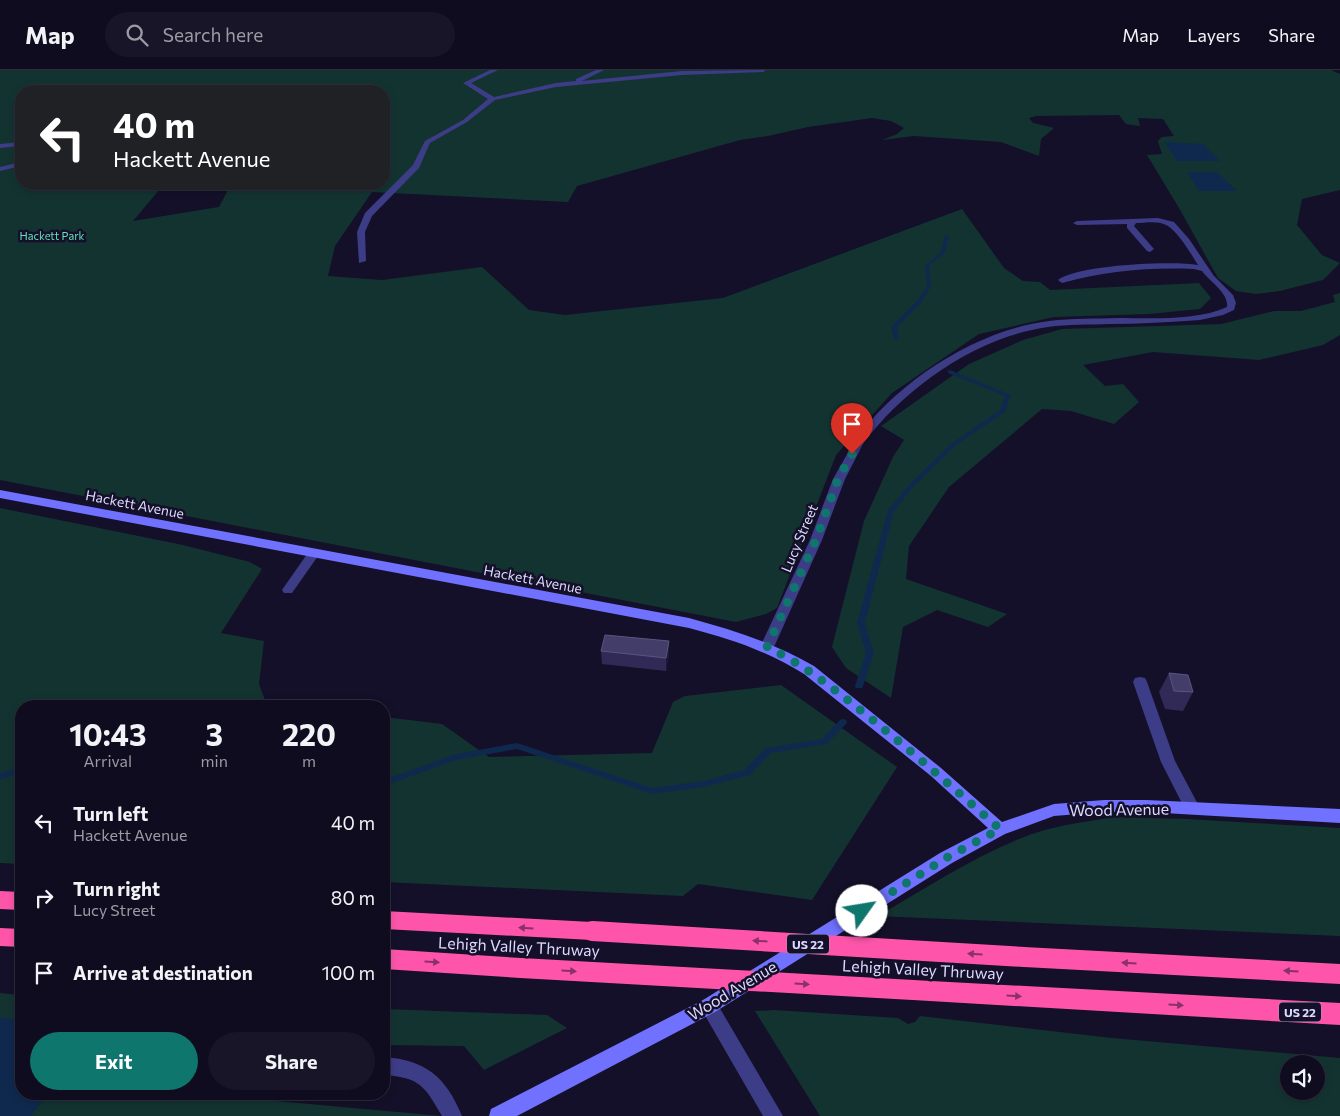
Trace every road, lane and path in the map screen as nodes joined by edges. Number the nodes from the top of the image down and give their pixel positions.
1 (495, 70) edge
2 (601, 70) edge
3 (764, 70) edge
4 (571, 83) junction
5 (493, 99) junction
6 (15, 145) edge
7 (0, 146) edge
8 (15, 165) edge
9 (0, 169) edge
10 (1133, 221) junction
11 (1077, 223) dead end
12 (1150, 249) dead end
13 (362, 261) dead end
14 (1205, 269) junction
15 (1062, 280) dead end
16 (0, 494) edge
17 (314, 553) junction
18 (288, 590) dead end
19 (767, 647) junction
20 (1140, 682) dead end
21 (1192, 808) junction
22 (1340, 816) edge
23 (1000, 829) junction
24 (0, 900) edge
25 (15, 901) edge
26 (390, 920) edge
27 (0, 937) edge
28 (15, 938) edge
29 (390, 960) edge
30 (1340, 974) edge
31 (709, 1006) junction
32 (1340, 1014) edge
33 (390, 1066) edge
34 (453, 1116) edge
35 (498, 1116) edge
36 (774, 1116) edge

1 - 5 street
2 - 4 street
3 - 4 street
4 - 5 street
5 - 13 street
6 - 7 street
8 - 9 street
10 - 11 street
10 - 12 street
10 - 14 street
14 - 15 street
14 - 19 street, Lucy Street
16 - 17 main road, Hackett Avenue
17 - 18 street
17 - 19 main road, Hackett Avenue
19 - 23 main road, Hackett Avenue
20 - 21 street
21 - 22 main road, Wood Avenue
21 - 23 main road, Wood Avenue
23 - 31 main road, Wood Avenue
24 - 25 highway
30 -> 26 highway, Lehigh Valley Thruway / US 22, bridge
27 - 28 highway
29 -> 32 highway, Lehigh Valley Thruway / US 22, bridge
31 - 35 main road, Wood Avenue
31 - 36 street
33 - 34 street

